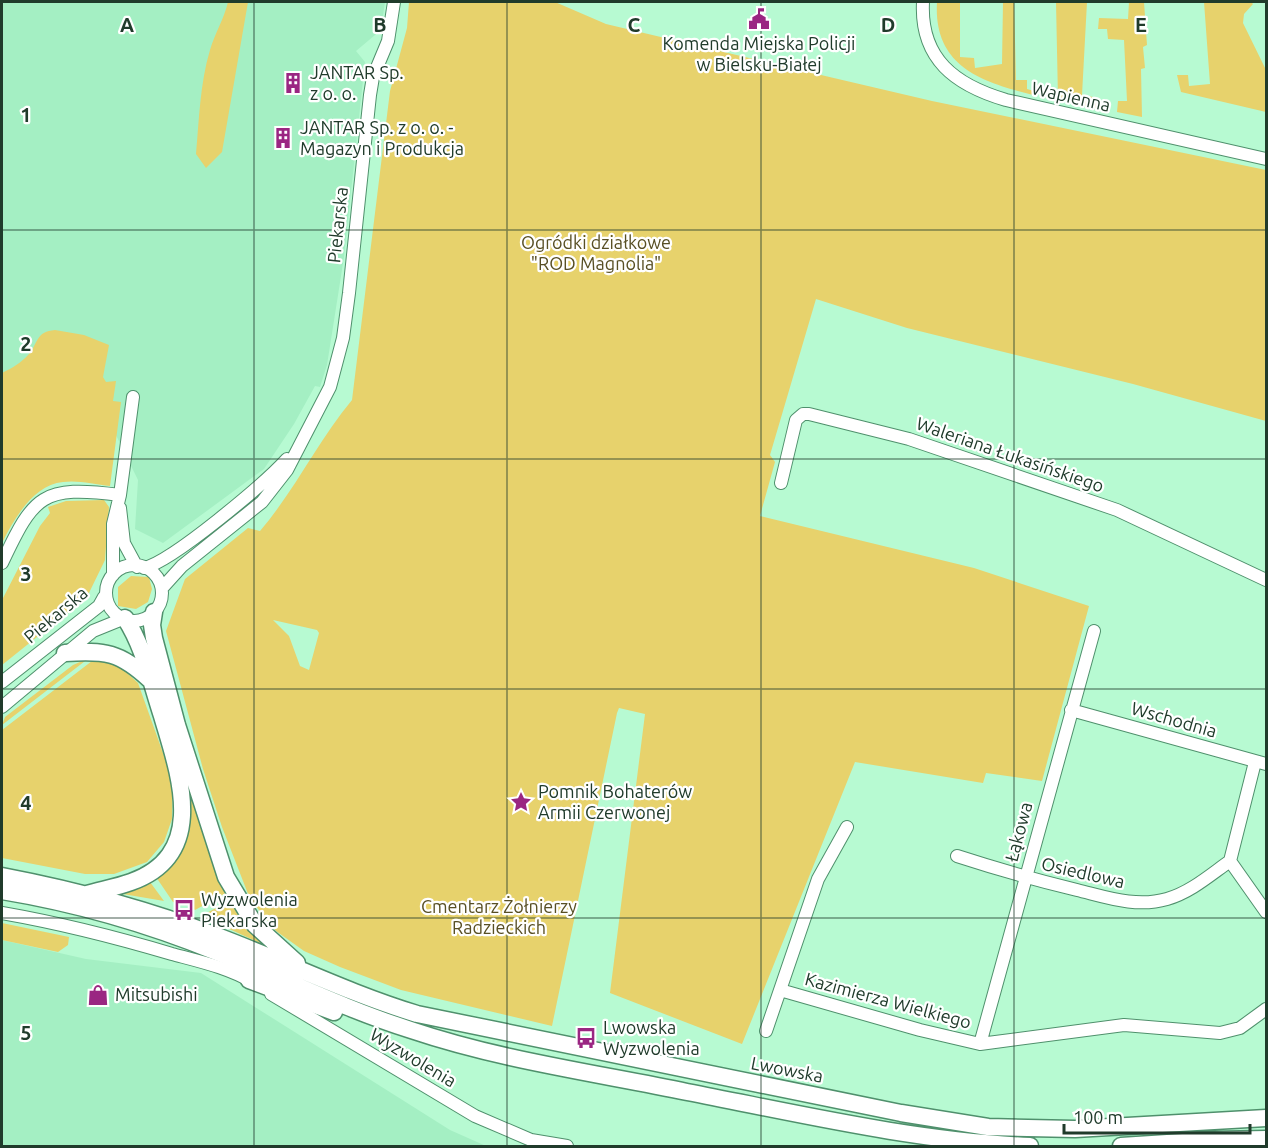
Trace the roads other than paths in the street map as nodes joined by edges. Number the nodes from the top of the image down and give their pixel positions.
1 (394, 2) edge
2 (924, 2) edge
3 (1266, 159) edge
4 (133, 397) dead end
5 (298, 447) junction
6 (781, 483) dead end
7 (120, 495) junction
8 (2, 563) edge
9 (141, 567) junction
10 (113, 575) junction
11 (1266, 580) edge
12 (163, 587) junction
13 (104, 597) junction
14 (154, 612) junction
15 (125, 618) junction
16 (1094, 631) dead end
17 (65, 653) junction
18 (151, 681) junction
19 (2, 682) edge
20 (2, 707) edge
21 (1071, 710) junction
22 (1261, 763) edge
23 (847, 827) dead end
24 (957, 856) dead end
25 (1230, 861) junction
26 (2, 876) edge
27 (1026, 878) junction
28 (2, 891) edge
29 (86, 894) junction
30 (1266, 912) edge
31 (2, 913) edge
32 (311, 975) junction
33 (249, 980) junction
34 (780, 990) junction
35 (1266, 1009) edge
36 (407, 1029) junction
37 (766, 1031) dead end
38 (980, 1044) junction
39 (1266, 1118) edge
40 (1266, 1139) edge
41 (531, 1143) edge
42 (567, 1146) edge
43 (1030, 1146) edge
44 (1121, 1146) edge

1 - 5 street, Piekarska
2 - 3 street, Wapienna
4 - 7 street
5 - 9 street, Piekarska
5 - 12 street, Piekarska
6 - 11 street, Waleriana Łukasińskiego
7 - 8 street
7 - 9 street
7 - 10 street
9 - 10 street
9 - 12 street
10 - 13 street
12 - 14 street
13 - 15 street
13 - 19 street, Piekarska
14 - 15 street
14 - 32 main road
15 - 17 street, Piekarska
15 - 18 main road
16 - 21 street, Łąkowa
17 - 18 main road
17 - 20 street, Piekarska
18 - 29 main road
21 - 22 street, Wschodnia
21 - 27 street, Łąkowa
22 - 25 street
23 - 34 street
24 - 27 street, Osiedlowa
25 - 27 street, Osiedlowa
25 - 30 street
26 - 29 main road
27 - 38 street, Łąkowa
28 - 36 main road
29 - 32 main road
31 - 33 street, Wyzwolenia
32 - 39 main road, Lwowska
33 - 36 main road
33 - 41 street, Wyzwolenia
34 - 37 street
34 - 38 street, Kazimierza Wielkiego
35 - 38 street, Kazimierza Wielkiego
36 - 43 main road
40 - 44 main road
41 - 42 street, Wyzwolenia

